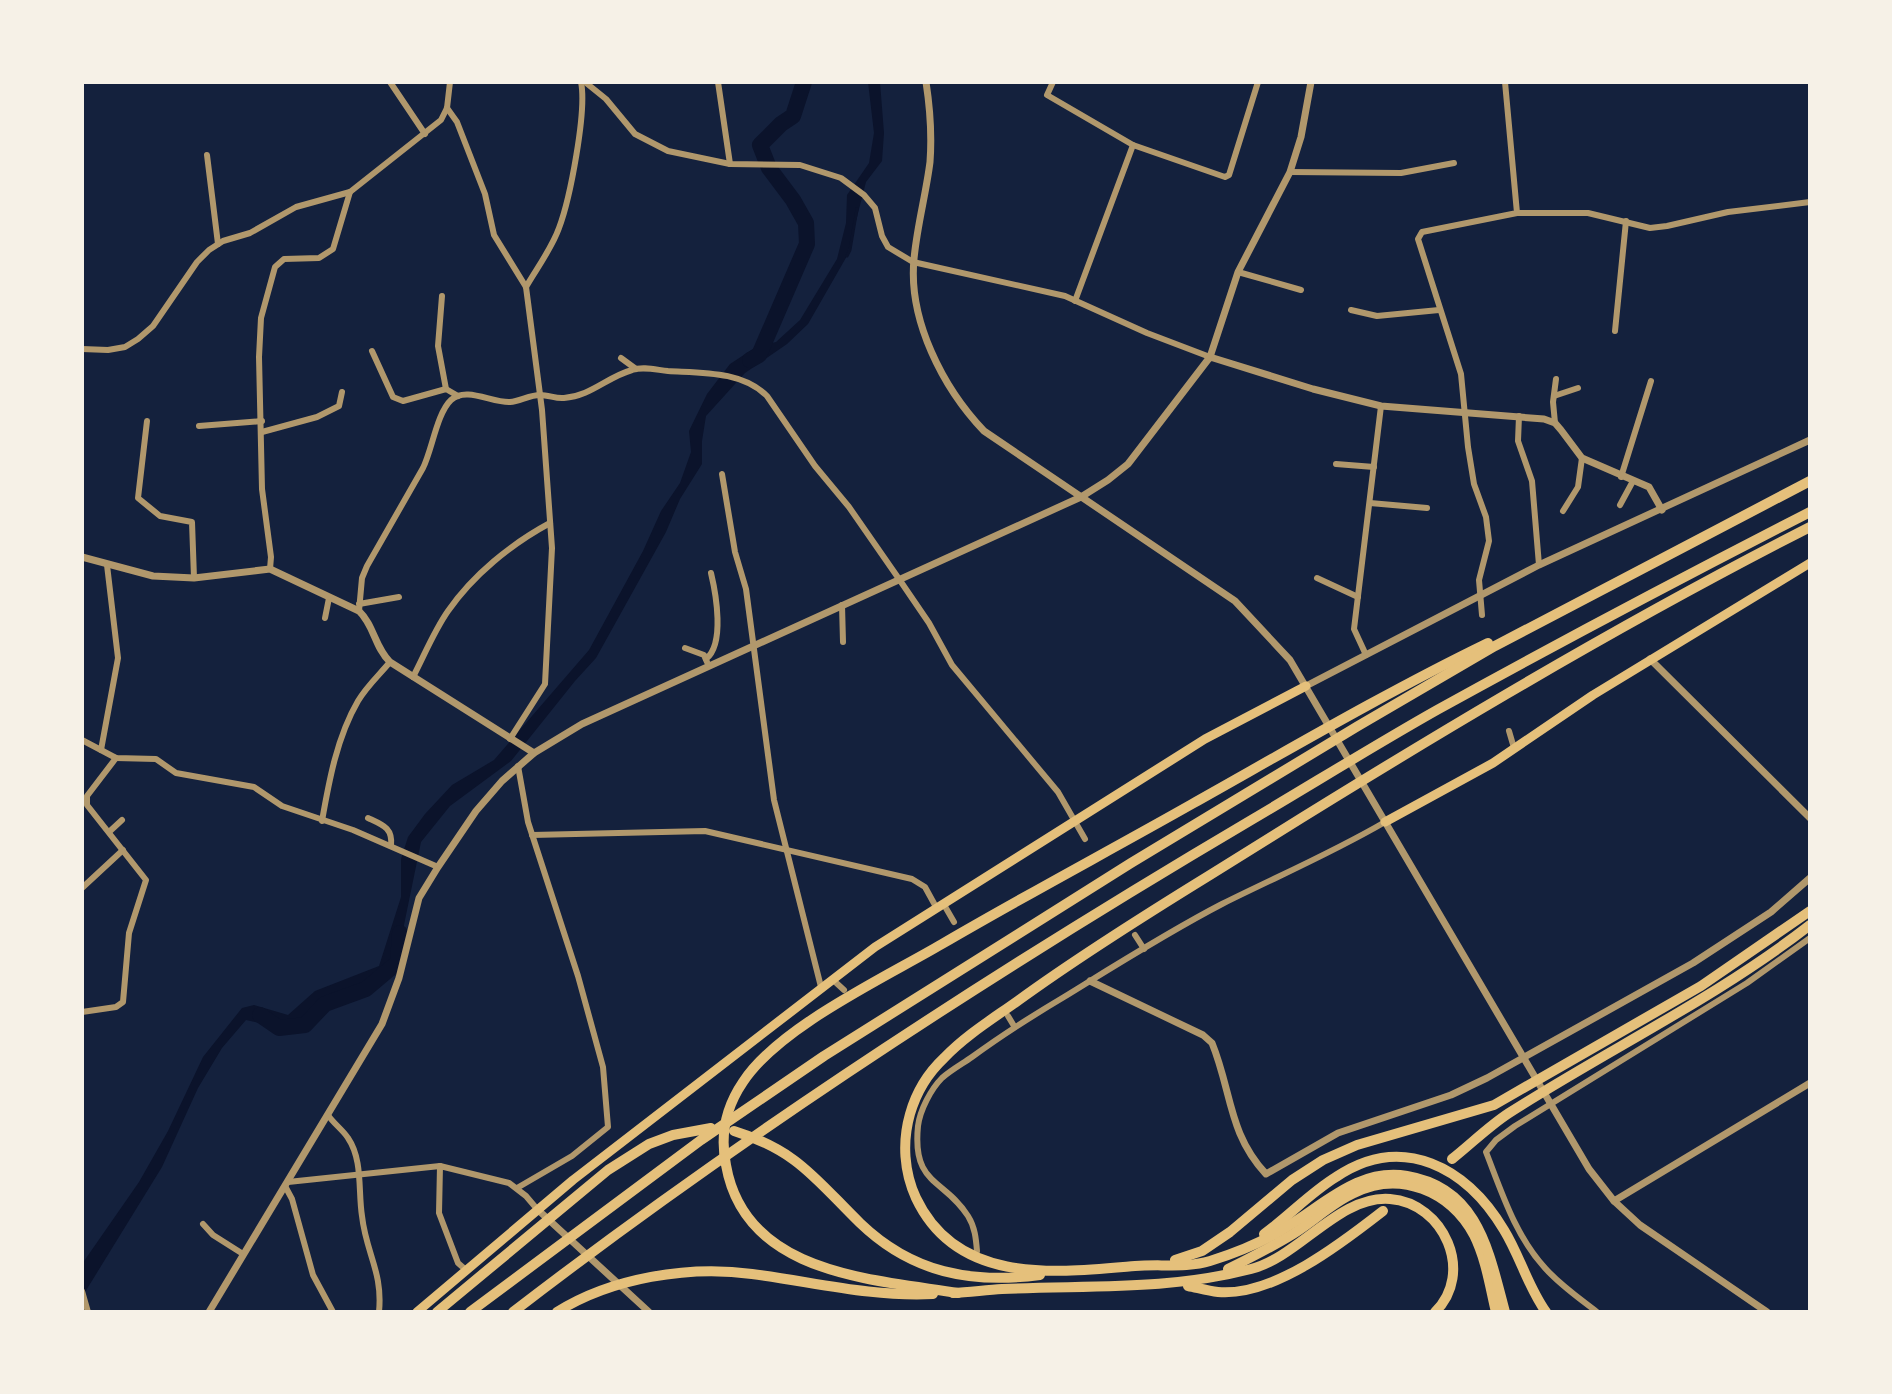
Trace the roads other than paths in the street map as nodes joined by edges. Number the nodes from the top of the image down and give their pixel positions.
1 (390, 82) edge
2 (450, 82) edge
3 (583, 82) edge
4 (718, 82) edge
5 (926, 82) edge
6 (1053, 82) edge
7 (1258, 82) edge
8 (1311, 82) edge
9 (1505, 82) edge
10 (447, 108) junction
11 (425, 134) junction
12 (1133, 145) junction
13 (207, 155) dead end
14 (1454, 163) dead end
15 (730, 164) junction
16 (1290, 172) junction
17 (350, 192) junction
18 (1810, 202) edge
19 (1517, 213) junction
20 (1626, 221) junction
21 (218, 244) junction
22 (913, 262) junction
23 (1238, 272) junction
24 (526, 287) junction
25 (1301, 290) dead end
26 (442, 296) dead end
27 (1075, 301) junction
28 (1351, 310) dead end
29 (1439, 310) junction
30 (1615, 331) dead end
31 (82, 349) edge
32 (372, 351) dead end
33 (1210, 357) junction
34 (621, 358) dead end
35 (636, 369) junction
36 (1556, 379) dead end
37 (1651, 381) dead end
38 (1578, 388) dead end
39 (446, 389) junction
40 (342, 392) dead end
41 (540, 395) junction
42 (458, 396) junction
43 (1554, 396) junction
44 (1381, 406) junction
45 (1466, 413) junction
46 (1519, 416) junction
47 (147, 421) dead end
48 (262, 421) junction
49 (1555, 423) junction
50 (199, 426) dead end
51 (262, 432) junction
52 (1810, 440) edge
53 (1582, 458) junction
54 (1336, 464) dead end
55 (1374, 467) junction
56 (722, 474) dead end
57 (1621, 477) junction
58 (1633, 481) junction
59 (1810, 481) edge
60 (1081, 497) junction
61 (1370, 503) junction
62 (1620, 505) dead end
63 (1427, 508) dead end
64 (1662, 510) junction
65 (1563, 511) dead end
66 (1810, 512) edge
67 (550, 523) junction
68 (1810, 527) edge
69 (82, 557) edge
70 (1810, 563) edge
71 (107, 565) junction
72 (1539, 565) junction
73 (270, 569) junction
74 (711, 573) dead end
75 (194, 578) junction
76 (1317, 578) dead end
77 (899, 579) junction
78 (1599, 590) junction
79 (1479, 594) junction
80 (399, 597) dead end
81 (1358, 597) junction
82 (329, 598) junction
83 (842, 605) junction
84 (359, 608) junction
85 (1482, 615) dead end
86 (325, 618) dead end
87 (843, 642) dead end
88 (754, 646) junction
89 (685, 648) dead end
90 (1366, 655) junction
91 (1650, 659) junction
92 (390, 662) junction
93 (708, 662) junction
94 (413, 677) junction
95 (1306, 686) junction
96 (1509, 731) dead end
97 (510, 739) junction
98 (82, 740) edge
99 (1514, 748) junction
100 (101, 750) junction
101 (534, 753) junction
102 (116, 758) junction
103 (518, 766) junction
104 (90, 810) junction
105 (82, 817) edge
106 (368, 818) dead end
107 (1810, 818) edge
108 (122, 820) dead end
109 (322, 821) junction
110 (1075, 821) junction
111 (1385, 822) junction
112 (109, 832) junction
113 (532, 835) junction
114 (1085, 839) dead end
115 (394, 848) junction
116 (123, 850) junction
117 (788, 851) junction
118 (438, 867) junction
119 (1810, 878) edge
120 (82, 888) edge
121 (940, 905) junction
122 (1810, 911) edge
123 (954, 922) dead end
124 (1810, 925) edge
125 (1135, 935) dead end
126 (1810, 938) edge
127 (1144, 949) junction
128 (832, 979) junction
129 (1090, 981) junction
130 (821, 987) junction
131 (844, 990) dead end
132 (82, 1012) edge
133 (1008, 1016) dead end
134 (1014, 1026) junction
135 (1522, 1058) junction
136 (1810, 1083) edge
137 (1549, 1104) junction
138 (328, 1115) junction
139 (711, 1128) dead end
140 (734, 1131) dead end
141 (1452, 1159) dead end
142 (440, 1166) junction
143 (360, 1176) junction
144 (286, 1184) junction
145 (517, 1188) junction
146 (1614, 1201) junction
147 (537, 1209) junction
148 (1383, 1211) dead end
149 (203, 1224) dead end
150 (977, 1251) dead end
151 (243, 1254) junction
152 (1216, 1259) junction
153 (1165, 1264) junction
154 (466, 1270) junction
155 (1053, 1273) junction
156 (1216, 1276) junction
157 (1175, 1284) junction
158 (83, 1293) edge
159 (958, 1293) junction
160 (88, 1312) edge
161 (209, 1312) edge
162 (333, 1312) edge
163 (379, 1312) edge
164 (417, 1312) edge
165 (437, 1312) edge
166 (470, 1312) edge
167 (513, 1312) edge
168 (557, 1312) edge
169 (649, 1312) edge
170 (1435, 1312) edge
171 (1496, 1312) edge
172 (1505, 1312) edge
173 (1546, 1312) edge
174 (1597, 1312) edge
175 (1767, 1312) edge

1 - 11 street
2 - 10 street
3 - 15 street
3 - 24 street
4 - 15 street
5 - 22 street
6 - 12 street
7 - 12 street
8 - 16 street
9 - 19 street
10 - 11 street
10 - 24 street
11 - 17 street
12 - 27 street
13 - 21 street
14 - 16 street
15 - 22 street
16 - 23 street
17 - 21 street
17 - 48 street
18 - 20 street
19 - 20 street
19 - 29 street
20 - 30 street
21 - 31 street
22 - 27 street
22 - 60 street
23 - 25 street
23 - 33 street
24 - 41 street
26 - 39 street
27 - 33 street
28 - 29 street
29 - 45 street
32 - 39 street
33 - 44 street
33 - 60 street
34 - 35 street
35 - 41 street
35 - 77 street
36 - 43 street
37 - 57 street
38 - 43 street
39 - 42 street
40 - 51 street
41 - 42 street
41 - 67 street
42 - 84 street
43 - 49 street
44 - 45 street
44 - 55 street
45 - 46 street
45 - 79 street
46 - 49 street
46 - 72 street
47 - 75 street
48 - 50 street
48 - 51 street
49 - 53 street
51 - 73 street
52 - 64 street
53 - 57 street
53 - 65 street
54 - 55 street
55 - 61 street
56 - 88 street
57 - 58 street
58 - 62 street
58 - 64 street
59 - 78 highway
60 - 77 street
60 - 95 street
61 - 63 street
61 - 81 street
64 - 72 street
66 - 167 highway
67 - 94 street
67 - 97 street
68 - 155 highway
69 - 71 street
70 - 91 main road
71 - 75 street
71 - 100 street
72 - 79 street
73 - 75 street
73 - 82 street
74 - 93 street
76 - 81 street
77 - 83 street
77 - 110 street
78 - 159 highway
78 - 166 highway
79 - 85 street
79 - 90 street
80 - 84 street
81 - 90 street
82 - 84 street
82 - 86 street
83 - 87 street
83 - 88 street
84 - 92 street
88 - 93 street
88 - 117 street
89 - 93 street
90 - 95 street
91 - 99 main road
91 - 107 street
92 - 94 street
92 - 109 street
93 - 101 street
94 - 97 street
95 - 110 main road
95 - 111 street
96 - 99 street
97 - 101 street
98 - 100 street
99 - 111 main road
100 - 102 street
101 - 103 street
102 - 104 street
102 - 109 street
103 - 113 street
103 - 118 street
104 - 105 street
104 - 112 street
106 - 115 street
108 - 112 street
109 - 115 street
110 - 114 street
110 - 121 main road
111 - 127 street
111 - 135 street
112 - 116 street
113 - 117 street
113 - 145 street
115 - 118 street
116 - 120 street
116 - 132 street
117 - 121 street
117 - 130 street
118 - 138 street
119 - 135 street
121 - 123 street
121 - 128 main road
122 - 153 highway
124 - 141 highway
125 - 127 street
126 - 137 street
127 - 129 street
128 - 130 main road
128 - 131 street
129 - 134 street
129 - 135 street
130 - 147 main road
133 - 134 street
134 - 150 street
135 - 137 street
136 - 146 street
137 - 146 street
137 - 174 street
138 - 143 street
138 - 144 street
139 - 165 highway
140 - 155 highway
142 - 143 street
142 - 145 street
142 - 154 street
143 - 144 street
143 - 163 street
144 - 151 street
144 - 162 street
145 - 147 street
146 - 175 street
147 - 154 main road
147 - 169 street
148 - 157 highway
149 - 151 street
151 - 161 street
152 - 153 highway
152 - 172 highway
152 - 173 highway
153 - 155 highway
154 - 164 main road
156 - 157 highway
156 - 170 highway
156 - 171 highway
157 - 159 highway
158 - 160 street
159 - 168 highway

